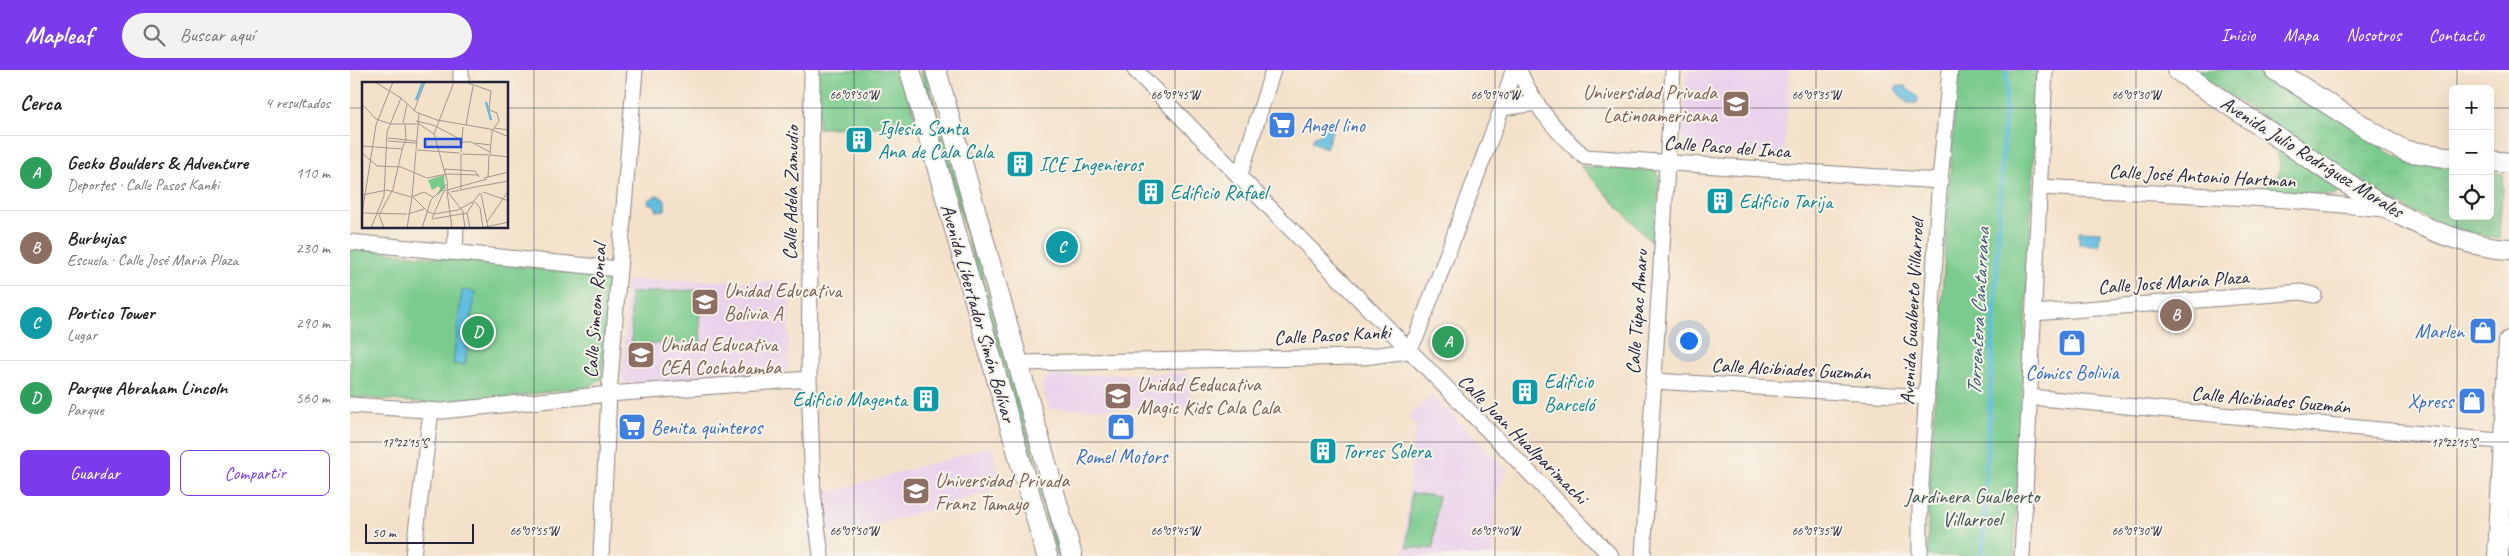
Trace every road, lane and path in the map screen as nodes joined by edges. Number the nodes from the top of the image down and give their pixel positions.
1 (635, 70) edge
2 (812, 70) edge
3 (910, 70) edge
4 (936, 70) edge
5 (1135, 70) edge
6 (1273, 70) edge
7 (1513, 70) edge
8 (1519, 70) edge
9 (1673, 70) edge
10 (1950, 70) edge
11 (2044, 70) edge
12 (2177, 70) edge
13 (2275, 70) edge
14 (1536, 103) junction
15 (1502, 108) junction
16 (2449, 157) edge
17 (1667, 162) junction
18 (2494, 162) edge
19 (2509, 163) edge
20 (1239, 178) junction
21 (1940, 181) junction
22 (2040, 187) junction
23 (2391, 209) junction
24 (456, 229) edge
25 (350, 242) edge
26 (2509, 249) edge
27 (455, 252) junction
28 (619, 269) junction
29 (2314, 295) dead end
30 (2034, 313) junction
31 (2509, 341) edge
32 (1408, 351) junction
33 (1018, 363) junction
34 (810, 379) junction
35 (1653, 381) junction
36 (609, 394) junction
37 (1927, 397) junction
38 (2030, 397) junction
39 (350, 405) edge
40 (432, 411) junction
41 (2506, 442) edge
42 (413, 556) edge
43 (601, 556) edge
44 (821, 556) edge
45 (1047, 556) edge
46 (1072, 556) edge
47 (1611, 556) edge
48 (1643, 556) edge
49 (1920, 556) edge
50 (2022, 556) edge
51 (2498, 556) edge

1 - 28 street, Calle Simeon Roncal
2 - 34 street, Calle Adela Zamudio
3 - 45 main road, Avenida Libertador Simón Bolívar
4 - 33 main road, Avenida Libertador Simón Bolívar
5 - 20 street, Calle Juan Huallparimachi
6 - 20 street
7 - 15 street, Calle Pasos Kanki
8 - 14 street, Calle Paso del Inca
9 - 17 street, Calle Túpac Amaru
10 - 21 street, Avenida Gualberto Villarroel
11 - 22 street
12 - 23 main road, Avenida Julio Rodríguez Morales
13 - 16 main road
14 - 15 street
14 - 17 street, Calle Paso del Inca
15 - 32 street, Calle Pasos Kanki
17 - 21 street, Calle Paso del Inca
17 - 35 street, Calle Túpac Amaru
18 - 19 main road
20 - 32 street, Calle Juan Huallparimachi
21 - 37 street, Avenida Gualberto Villarroel
22 - 23 street, Calle José Antonio Hartman
22 - 30 street
23 - 26 main road, Avenida Julio Rodríguez Morales
24 - 27 street
25 - 27 street
27 - 28 street
28 - 36 street, Calle Simeon Roncal
29 - 30 street, Calle José María Plaza
30 - 38 street
31 - 41 main road
32 - 33 street, Calle Pasos Kanki
32 - 47 street, Calle Juan Huallparimachi
33 - 46 main road, Avenida Libertador Simón Bolívar
34 - 36 street
34 - 44 street, Calle Adela Zamudio
35 - 37 street, Calle Alcibiades Guzmán
35 - 48 street, Calle Túpac Amaru
36 - 40 street
36 - 43 street, Calle Simeon Roncal
37 - 49 street, Avenida Gualberto Villarroel
38 - 41 street, Calle Alcibiades Guzmán
38 - 50 street
39 - 40 street
40 - 42 street
41 - 51 main road

